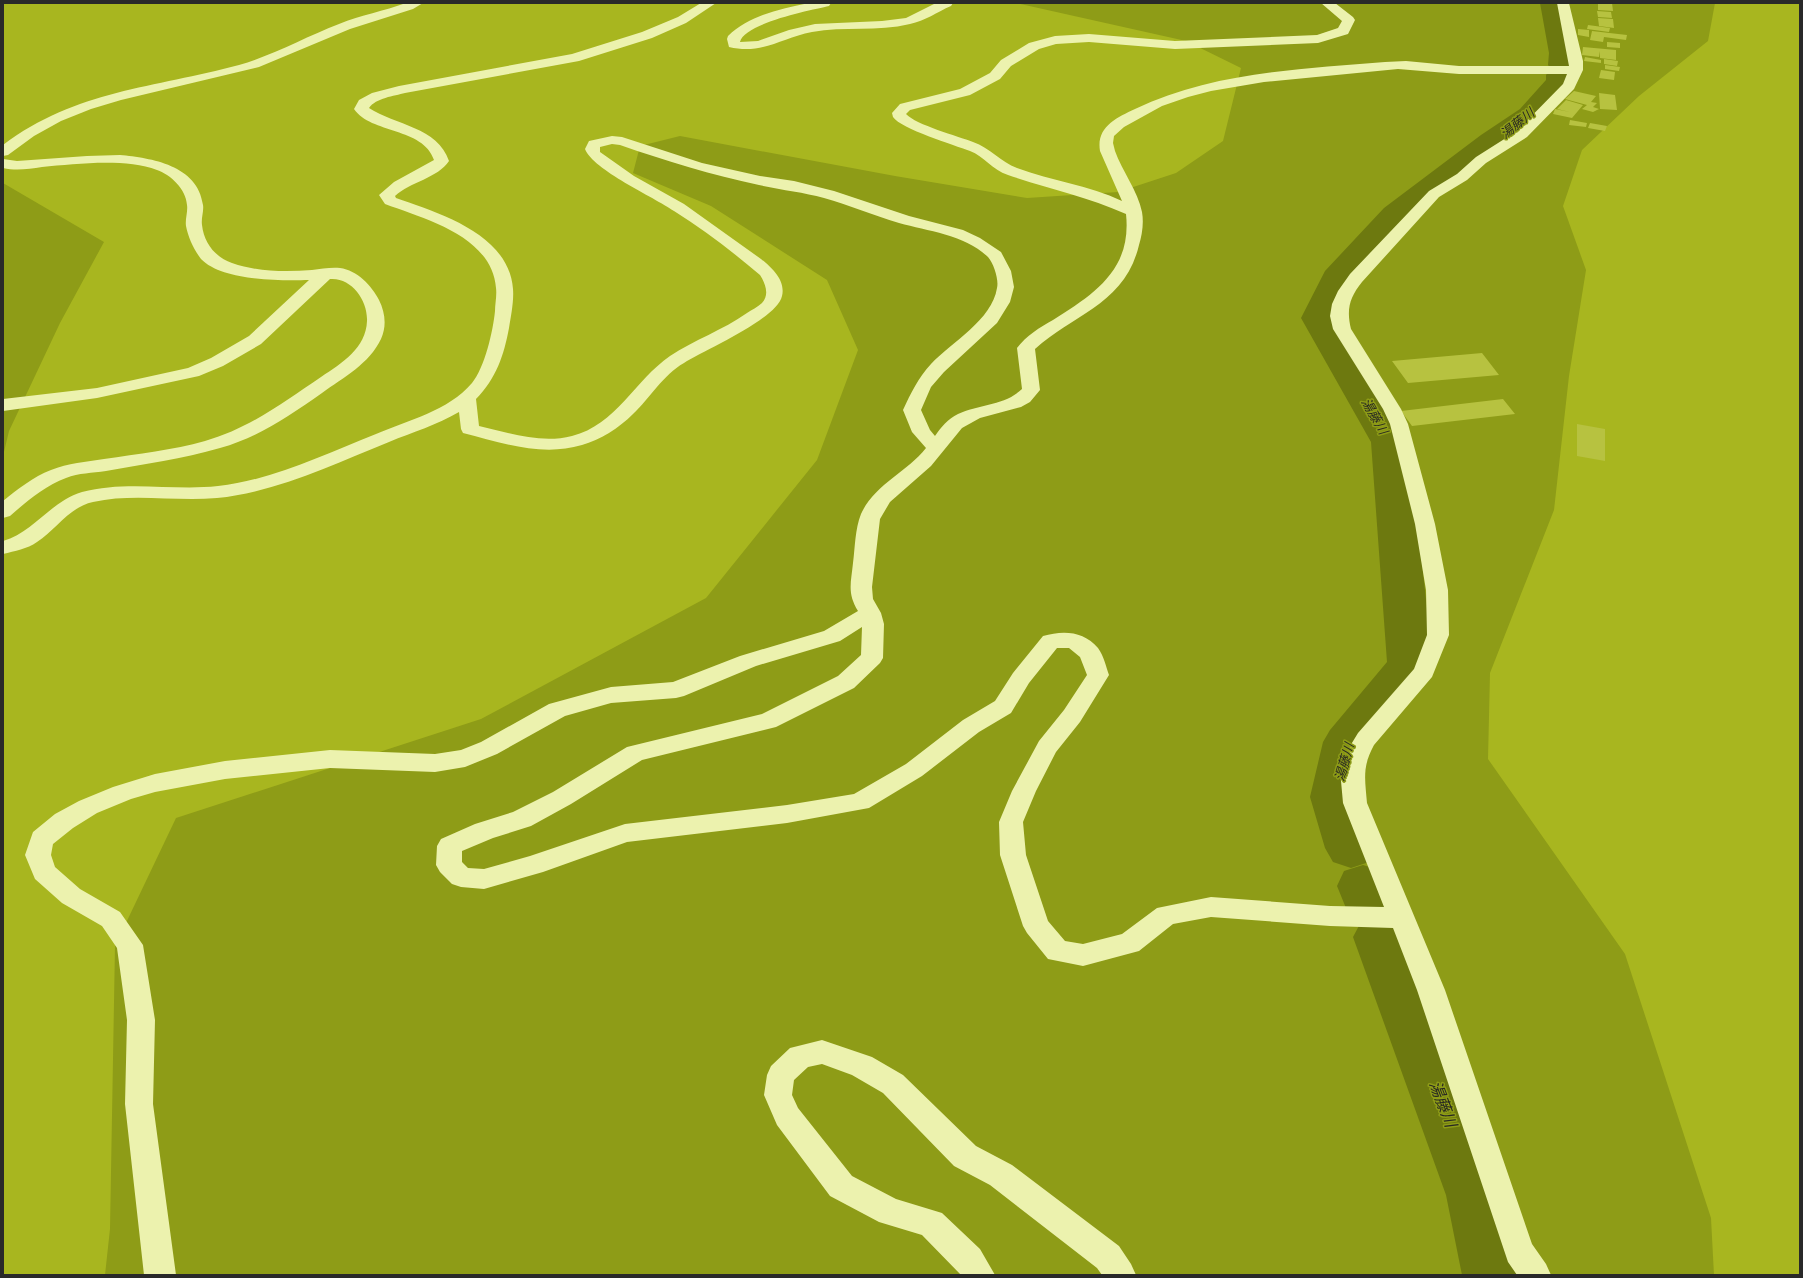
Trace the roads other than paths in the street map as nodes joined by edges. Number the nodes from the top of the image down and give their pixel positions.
1 (418, 3) edge
2 (710, 3) edge
3 (825, 3) edge
4 (947, 3) edge
5 (1327, 3) edge
6 (1563, 3) edge
7 (1576, 70) junction
8 (3, 152) edge
9 (3, 164) edge
10 (1134, 212) junction
11 (325, 274) junction
12 (467, 398) junction
13 (3, 405) edge
14 (936, 448) junction
15 (3, 512) edge
16 (3, 548) edge
17 (870, 613) junction
18 (1402, 918) junction
19 (160, 1275) edge
20 (979, 1275) edge
21 (1120, 1275) edge
22 (1535, 1275) edge

1 - 8 street
2 - 12 street
3 - 4 street
5 - 10 street
6 - 7 street
7 - 10 street
7 - 18 street
9 - 11 street
10 - 14 street
11 - 13 street
11 - 15 street
12 - 14 street
12 - 16 street
14 - 17 street
17 - 18 street
17 - 19 street
18 - 22 street
20 - 21 street

